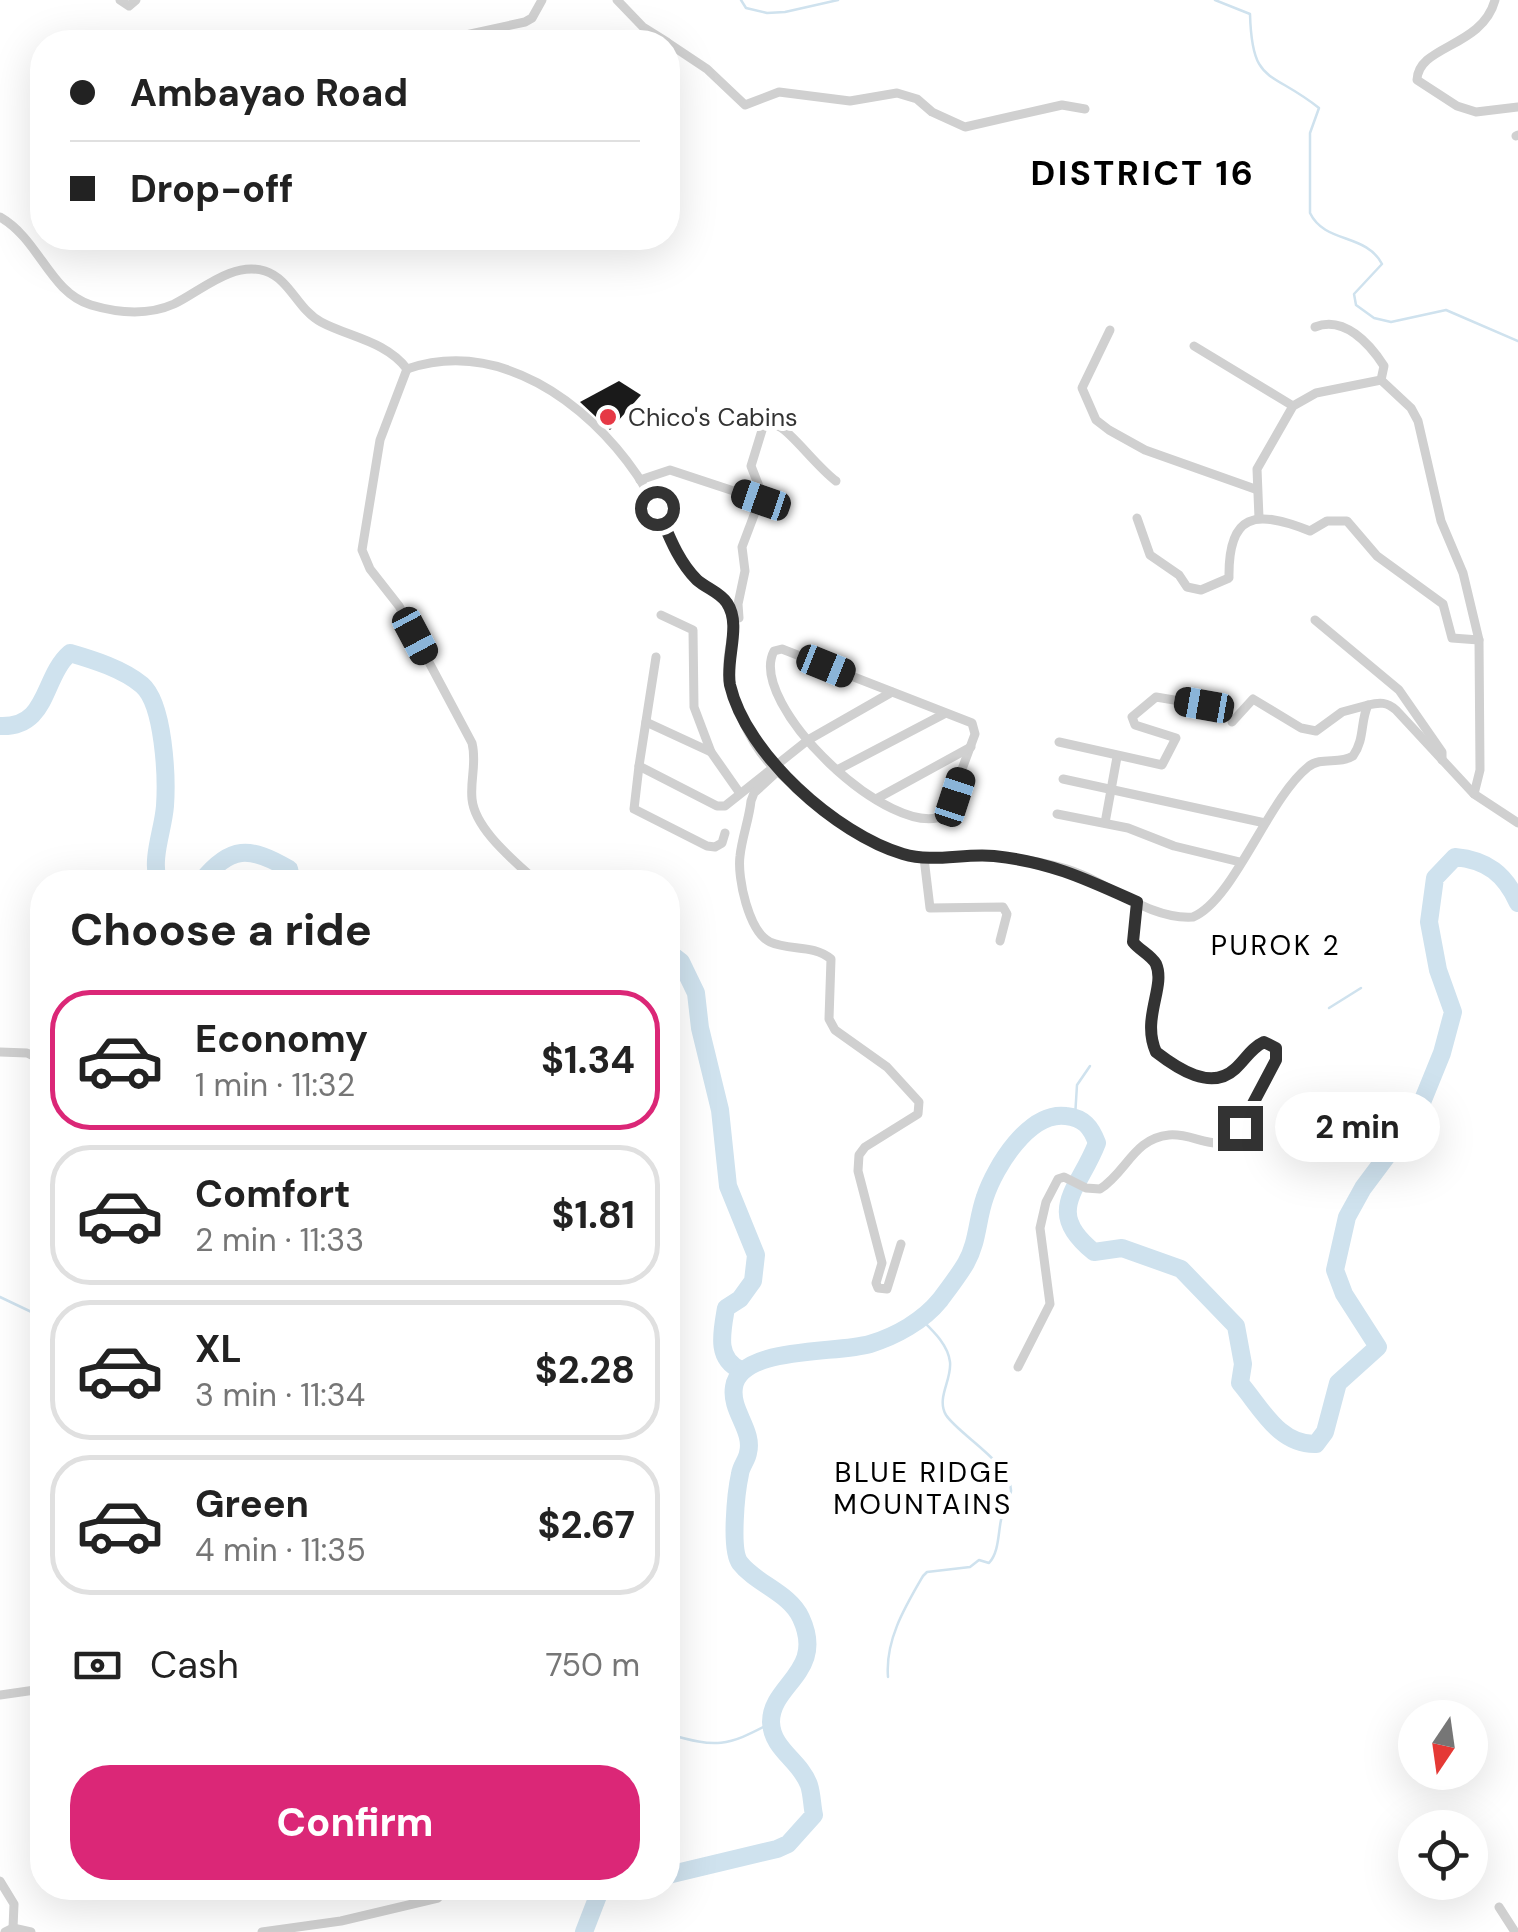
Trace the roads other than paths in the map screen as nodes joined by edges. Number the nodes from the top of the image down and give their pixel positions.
1 (120, 0) edge
2 (136, 0) edge
3 (542, 0) edge
4 (617, 0) edge
5 (1494, 0) edge
6 (488, 30) edge
7 (648, 30) edge
8 (680, 51) edge
9 (1518, 107) edge
10 (1085, 109) dead end
11 (0, 217) edge
12 (30, 244) edge
13 (37, 250) edge
14 (1315, 327) dead end
15 (1110, 330) dead end
16 (1194, 346) dead end
17 (407, 369) junction
18 (1381, 380) junction
19 (1292, 406) junction
20 (728, 424) dead end
21 (764, 428) junction
22 (640, 480) junction
23 (836, 481) dead end
24 (1255, 490) junction
25 (761, 500) junction
26 (1137, 518) dead end
27 (1259, 518) junction
28 (661, 615) dead end
29 (739, 618) dead end
30 (1315, 620) dead end
31 (1479, 640) junction
32 (656, 658) dead end
33 (892, 692) junction
34 (1204, 705) dead end
35 (1368, 705) junction
36 (944, 714) junction
37 (646, 722) junction
38 (1232, 722) dead end
39 (808, 740) junction
40 (1060, 742) dead end
41 (970, 747) junction
42 (710, 752) junction
43 (1118, 758) junction
44 (1442, 761) junction
45 (640, 766) junction
46 (776, 770) junction
47 (836, 770) junction
48 (1063, 778) dead end
49 (1111, 790) junction
50 (739, 792) junction
51 (1474, 794) junction
52 (876, 799) junction
53 (1057, 814) dead end
54 (1104, 823) junction
55 (1265, 823) junction
56 (1518, 823) edge
57 (726, 833) dead end
58 (924, 858) junction
59 (1240, 862) junction
60 (526, 870) edge
61 (1137, 902) junction
62 (1000, 941) dead end
63 (0, 1052) edge
64 (30, 1054) edge
65 (902, 1244) dead end
66 (1018, 1368) dead end
67 (30, 1691) edge
68 (0, 1695) edge
69 (0, 1880) edge
70 (430, 1900) edge
71 (1500, 1907) dead end
72 (9, 1930) edge
73 (30, 1932) edge
74 (262, 1932) edge
75 (1515, 1932) edge

1 - 2 street
3 - 6 street
4 - 7 street
5 - 9 street
8 - 10 street
11 - 12 street
13 - 17 street
14 - 18 street
15 - 24 street
16 - 19 street
17 - 22 street
17 - 60 street
18 - 19 street
18 - 31 street
19 - 24 street
20 - 21 street
21 - 23 street
21 - 25 street
22 - 25 street
22 - 46 street
24 - 27 street
25 - 29 street
26 - 27 street
27 - 31 street
28 - 42 street
30 - 44 street
31 - 51 street
32 - 37 street
33 - 36 street
33 - 39 street
33 - 39 street
34 - 43 street
35 - 38 street
35 - 44 street
35 - 55 street
36 - 41 street
36 - 47 street
37 - 42 street
37 - 45 street
39 - 46 street
39 - 47 street
40 - 43 street
41 - 52 street
41 - 52 street
42 - 50 street
43 - 49 street
44 - 51 street
45 - 50 street
45 - 57 street
46 - 50 street
46 - 58 street
46 - 65 street
47 - 52 street
48 - 49 street
49 - 54 street
49 - 55 street
51 - 56 street
53 - 54 street
54 - 59 street
55 - 59 street
58 - 61 street
58 - 62 street
59 - 61 street
61 - 66 street
63 - 64 street
67 - 68 street
69 - 72 street
70 - 74 street
71 - 75 street
72 - 73 street

